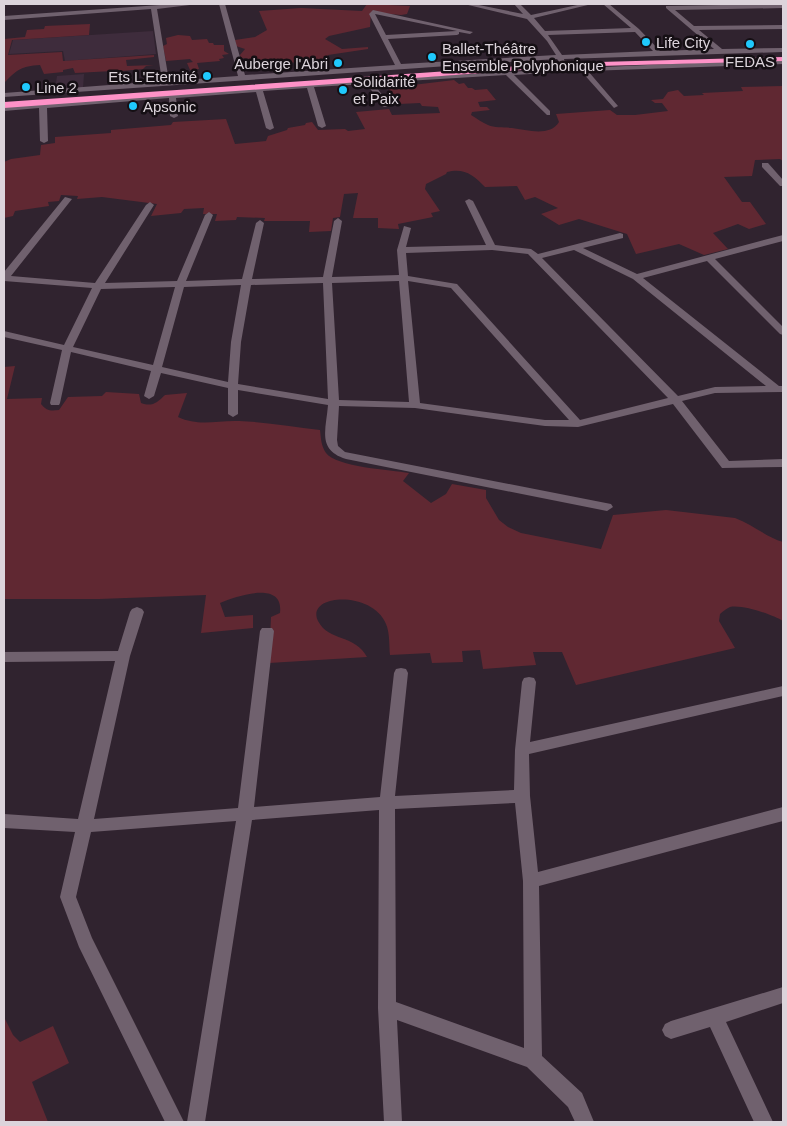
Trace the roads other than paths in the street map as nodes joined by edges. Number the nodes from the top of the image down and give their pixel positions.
1 (194, 4) edge
2 (222, 4) edge
3 (467, 4) edge
4 (517, 4) edge
5 (585, 4) edge
6 (606, 4) edge
7 (724, 5) edge
8 (783, 5) edge
9 (667, 6) edge
10 (154, 7) junction
11 (529, 17) junction
12 (4, 18) edge
13 (783, 27) edge
14 (694, 28) junction
15 (637, 30) junction
16 (543, 33) junction
17 (384, 37) junction
18 (720, 51) junction
19 (783, 52) edge
20 (659, 54) junction
21 (783, 61) edge
22 (562, 63) junction
23 (399, 66) junction
24 (583, 69) junction
25 (508, 73) junction
26 (242, 78) junction
27 (369, 82) junction
28 (166, 84) junction
29 (310, 87) junction
30 (259, 90) junction
31 (172, 96) junction
32 (4, 97) edge
33 (4, 105) edge
34 (386, 105) dead end
35 (43, 106) junction
36 (614, 106) dead end
37 (4, 109) edge
38 (547, 114) dead end
39 (174, 116) dead end
40 (322, 126) dead end
41 (270, 128) dead end
42 (44, 141) dead end
43 (765, 165) dead end
44 (783, 184) edge
45 (68, 199) dead end
46 (469, 202) dead end
47 (150, 205) dead end
48 (209, 215) dead end
49 (338, 221) dead end
50 (260, 223) dead end
51 (407, 228) dead end
52 (620, 236) dead end
53 (783, 238) edge
54 (773, 241) junction
55 (492, 247) junction
56 (574, 247) junction
57 (401, 250) junction
58 (783, 250) edge
59 (536, 256) junction
60 (709, 258) junction
61 (636, 277) junction
62 (4, 278) edge
63 (404, 278) junction
64 (327, 279) junction
65 (245, 283) junction
66 (180, 285) junction
67 (98, 286) junction
68 (783, 332) edge
69 (4, 334) edge
70 (67, 348) junction
71 (157, 370) junction
72 (232, 386) junction
73 (780, 389) edge
74 (149, 396) dead end
75 (676, 400) junction
76 (55, 403) dead end
77 (334, 403) junction
78 (415, 405) junction
79 (233, 414) dead end
80 (578, 424) junction
81 (783, 463) edge
82 (607, 507) dead end
83 (137, 612) dead end
84 (267, 632) dead end
85 (123, 656) junction
86 (4, 657) edge
87 (402, 673) dead end
88 (529, 682) dead end
89 (783, 691) edge
90 (522, 750) junction
91 (522, 796) junction
92 (387, 803) junction
93 (245, 814) junction
94 (783, 814) edge
95 (4, 821) edge
96 (86, 826) junction
97 (531, 881) junction
98 (783, 995) edge
99 (387, 1008) junction
100 (714, 1016) junction
101 (670, 1030) dead end
102 (533, 1060) junction
103 (175, 1122) edge
104 (196, 1122) edge
105 (393, 1122) edge
106 (585, 1122) edge
107 (764, 1122) edge

1 - 10 street
2 - 26 street
3 - 11 street
4 - 11 street
5 - 11 street
6 - 15 street
7 - 8 street
7 - 9 street
9 - 14 street
10 - 12 street
10 - 28 street
11 - 16 street
13 - 14 street
14 - 18 street
15 - 16 street
15 - 20 street
16 - 22 street
17 - 17 street
17 - 23 street
18 - 19 street
18 - 20 street
19 - 22 highway
20 - 22 street
21 - 22 highway
21 - 24 street
22 - 23 street
22 - 24 street
22 - 25 street
22 - 32 highway
22 - 33 highway
23 - 26 street
24 - 36 street
25 - 27 street
25 - 38 street
26 - 28 street
27 - 29 street
27 - 34 street
28 - 32 street
29 - 30 street
29 - 40 street
30 - 31 street
30 - 41 street
31 - 35 street
31 - 39 street
35 - 37 street
35 - 42 street
43 - 44 street
45 - 62 street
46 - 55 street
47 - 67 street
48 - 66 street
49 - 64 street
50 - 65 street
51 - 57 street
52 - 56 street
53 - 54 street
54 - 58 street
54 - 60 street
55 - 57 street
55 - 59 street
56 - 59 street
56 - 61 street
57 - 63 street
59 - 75 street
60 - 61 street
60 - 68 street
61 - 73 street
62 - 67 street
63 - 64 street
63 - 78 street
63 - 80 street
64 - 65 street
64 - 77 street
65 - 66 street
65 - 72 street
66 - 67 street
66 - 71 street
67 - 70 street
69 - 70 street
70 - 71 street
70 - 76 street
71 - 72 street
71 - 74 street
72 - 77 street
72 - 79 street
73 - 75 street
75 - 80 street
75 - 81 street
77 - 78 street
77 - 82 street
78 - 80 street
83 - 85 street
84 - 93 street
85 - 86 street
85 - 96 street
87 - 92 street
88 - 90 street
89 - 90 street
90 - 91 street
91 - 92 street
91 - 97 street
92 - 93 street
92 - 99 street
93 - 96 street
93 - 104 street
94 - 97 street
95 - 96 street
96 - 103 street
97 - 102 street
98 - 100 street
99 - 102 street
99 - 105 street
100 - 101 street
100 - 107 street
102 - 106 street

